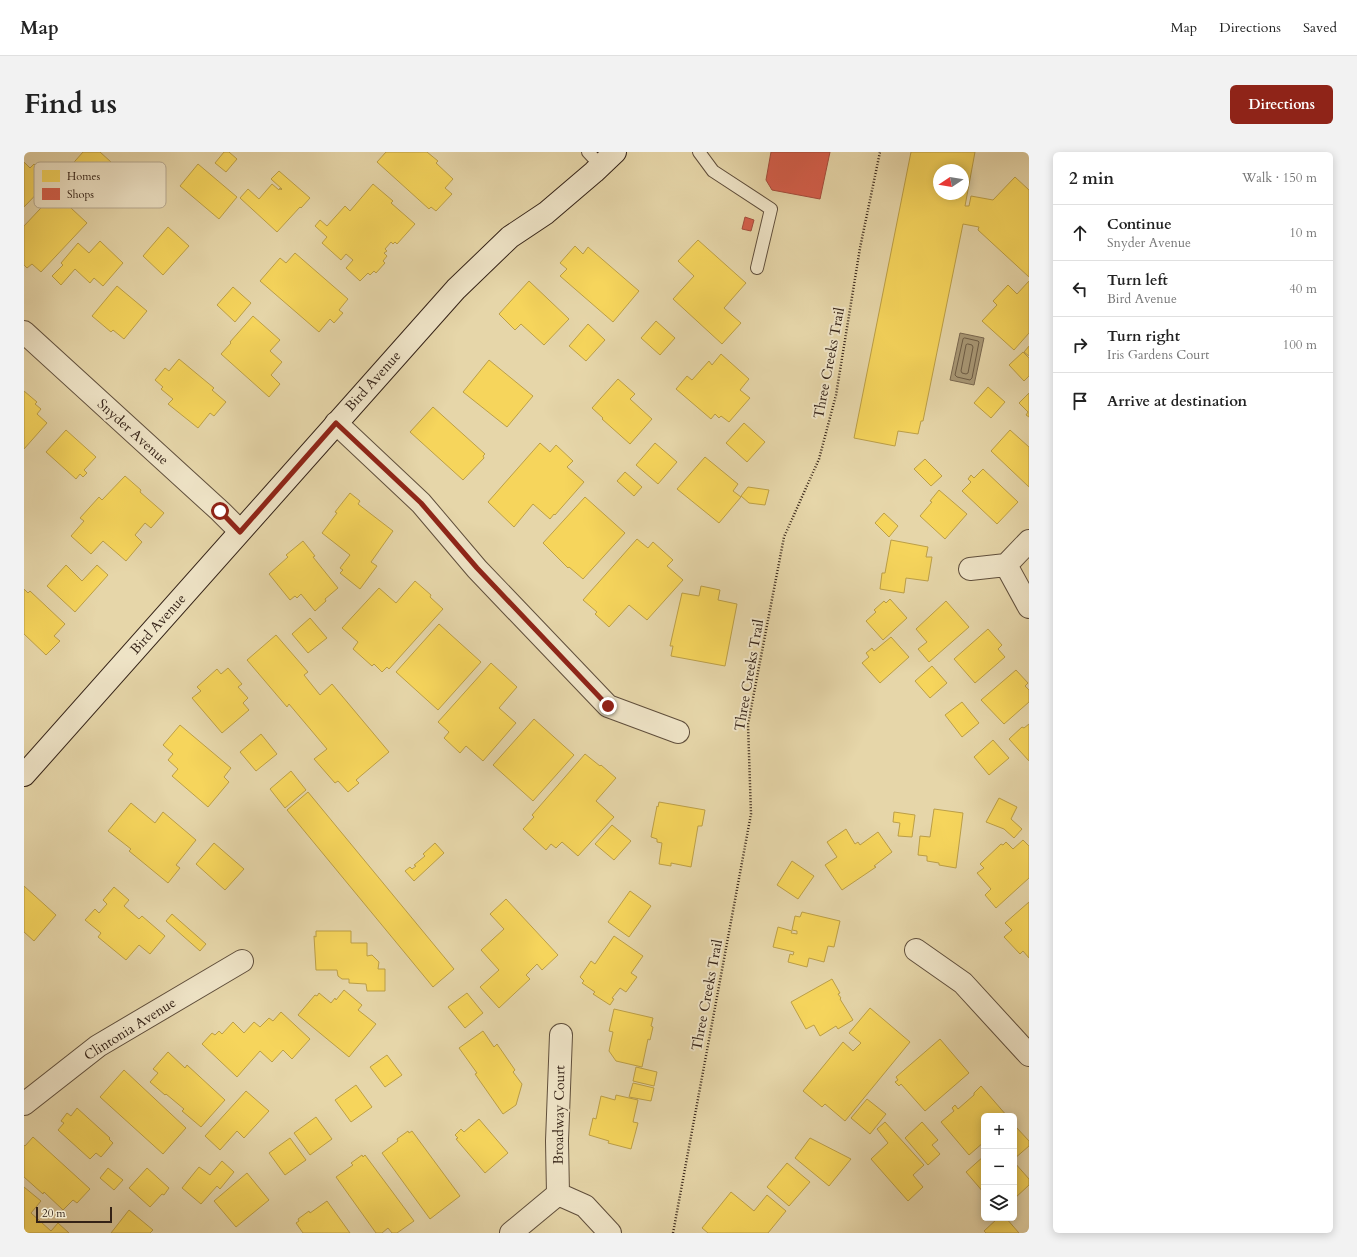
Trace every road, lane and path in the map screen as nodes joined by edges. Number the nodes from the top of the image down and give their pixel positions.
1 (699, 152) edge
2 (880, 152) edge
3 (601, 157) edge
4 (757, 268) dead end
5 (24, 332) edge
6 (336, 423) junction
7 (240, 532) junction
8 (1029, 541) edge
9 (1006, 565) junction
10 (970, 569) dead end
11 (1029, 607) edge
12 (678, 732) dead end
13 (24, 775) edge
14 (916, 950) dead end
15 (242, 960) dead end
16 (561, 1035) dead end
17 (1029, 1055) edge
18 (24, 1104) edge
19 (558, 1194) junction
20 (511, 1233) edge
21 (610, 1233) edge
22 (673, 1233) edge

1 - 4 lane
2 - 22 path, Three Creeks Trail
3 - 6 street, Bird Avenue
5 - 7 street, Snyder Avenue
6 - 7 street, Bird Avenue
6 - 12 street
7 - 13 street, Bird Avenue
8 - 9 street
9 - 10 street
9 - 11 street
14 - 17 street
15 - 18 street, Clintonia Avenue
16 - 19 street, Broadway Court
19 - 20 street
19 - 21 street

